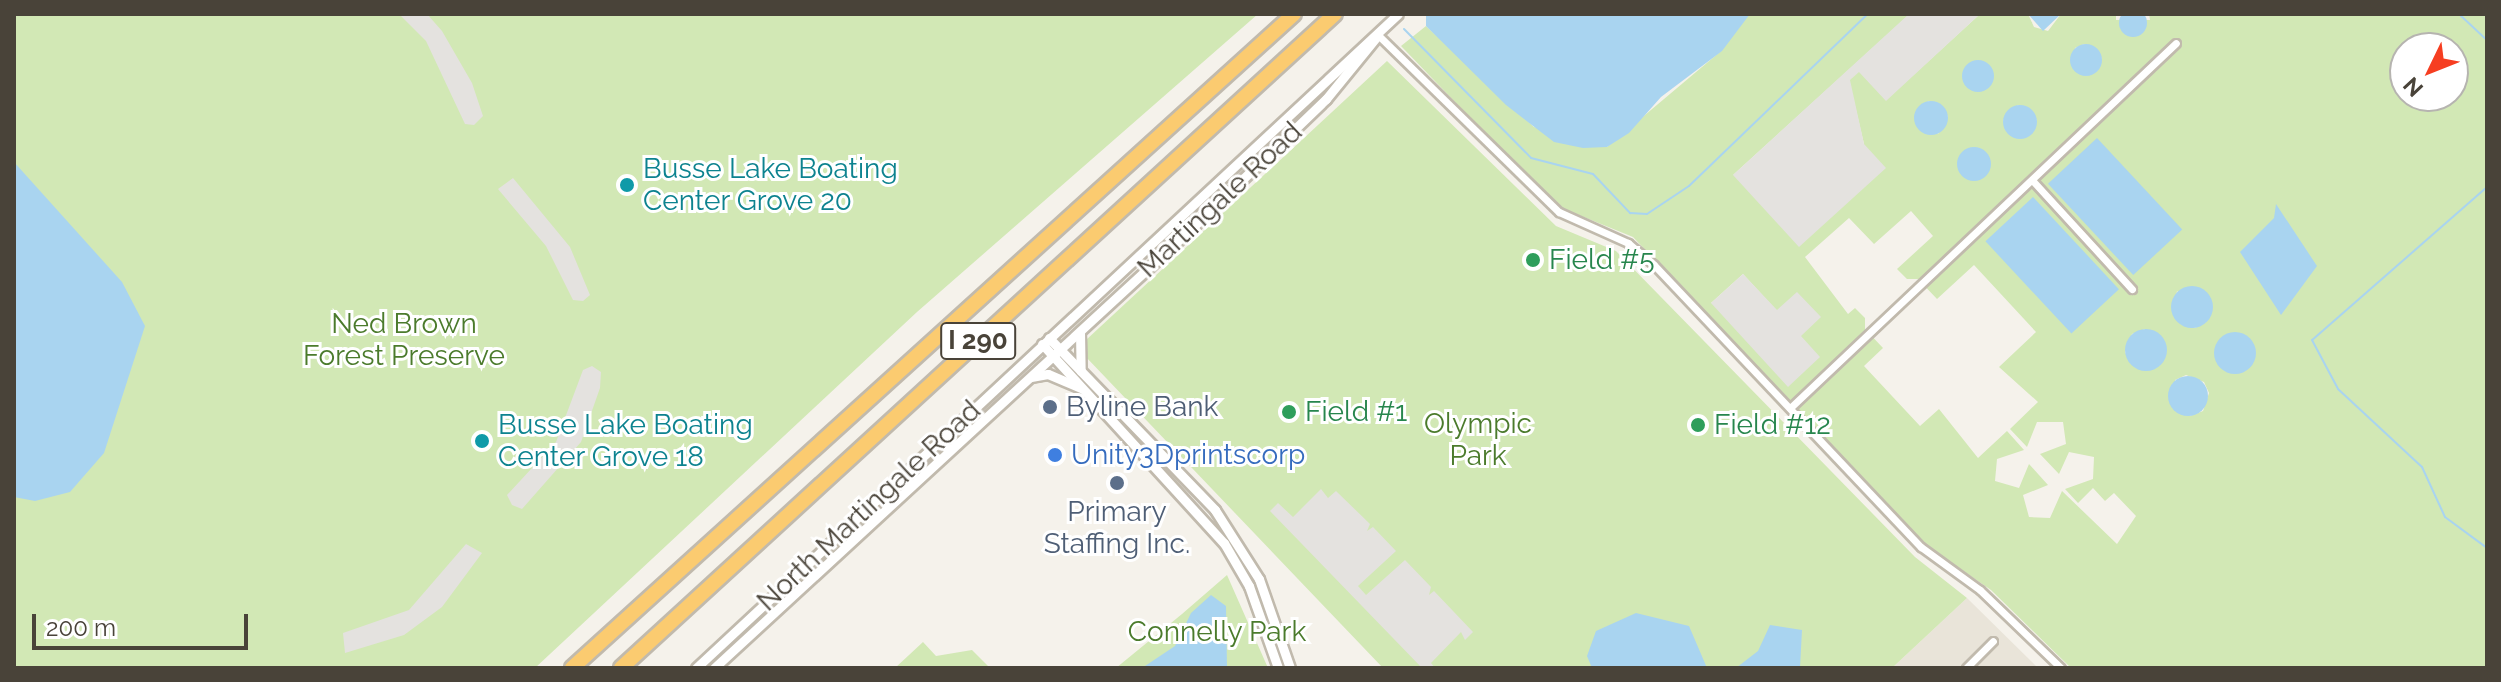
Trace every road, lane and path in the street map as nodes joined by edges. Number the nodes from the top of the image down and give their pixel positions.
1 (1294, 14) edge
2 (1335, 14) edge
3 (1398, 14) edge
4 (1378, 35) junction
5 (2176, 43) dead end
6 (2032, 180) junction
7 (2132, 289) dead end
8 (1081, 329) junction
9 (1045, 341) junction
10 (1055, 352) junction
11 (1082, 374) junction
12 (1027, 378) junction
13 (1087, 391) junction
14 (1790, 408) junction
15 (1993, 641) dead end
16 (572, 668) edge
17 (621, 668) edge
18 (696, 668) edge
19 (714, 668) edge
20 (1278, 668) edge
21 (1290, 668) edge
22 (1966, 668) edge
23 (2061, 668) edge

1 - 16 highway, I 290
2 - 17 highway, I 290
3 - 4 street, Martingale Road
4 - 8 street, Martingale Road
4 - 9 street, Martingale Road
4 - 14 street
5 - 6 street
6 - 7 street
6 - 14 street
8 - 10 street, Martingale Road
8 - 11 street
9 - 10 street
9 - 18 street, North Martingale Road
10 - 11 street
10 - 12 street, North Martingale Road
10 - 13 street
11 - 21 street
12 - 13 street
12 - 19 street, North Martingale Road
13 - 20 street
14 - 23 street
15 - 22 street

